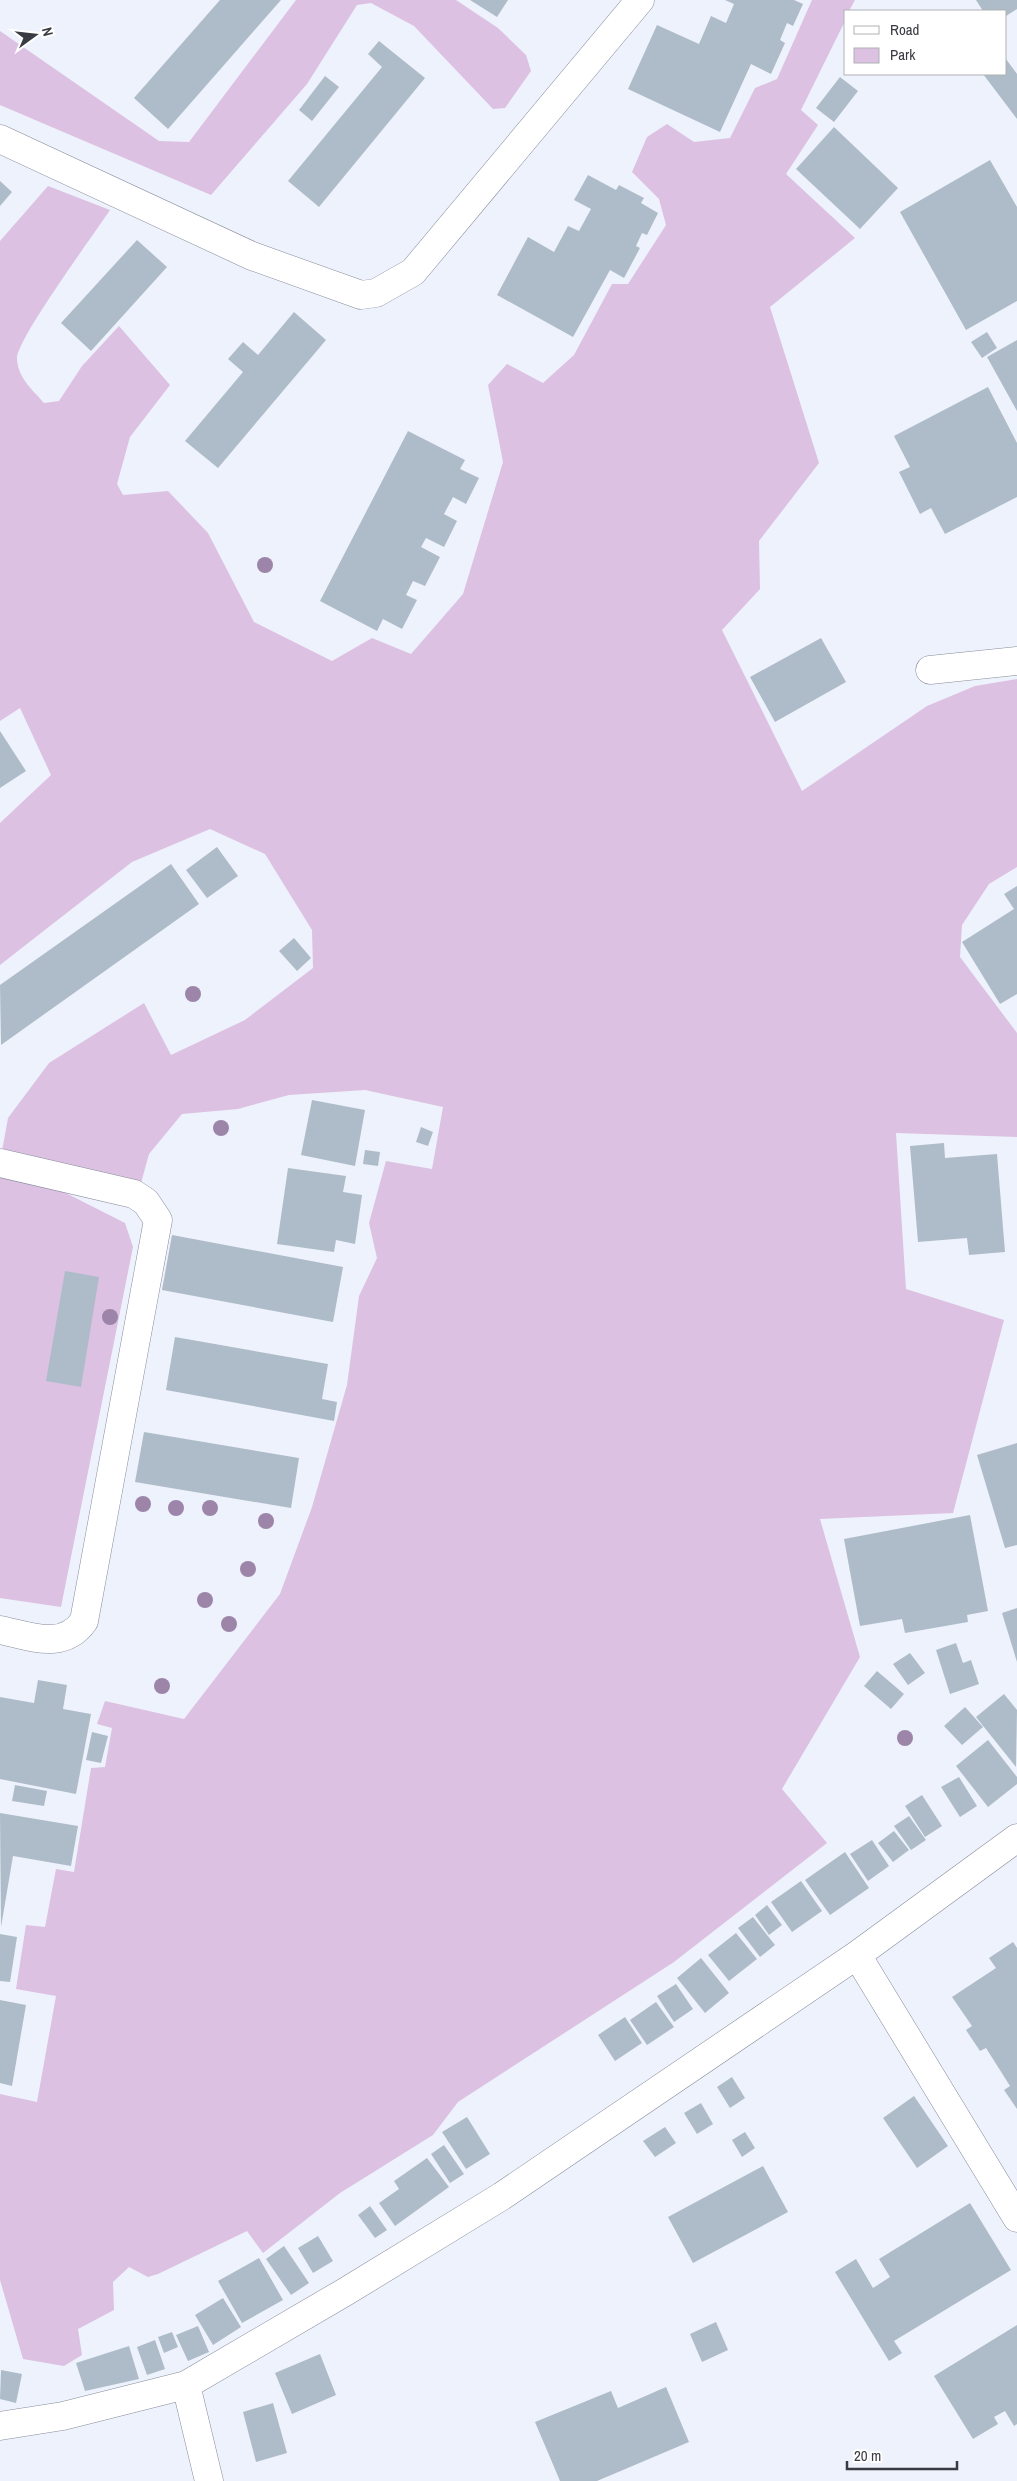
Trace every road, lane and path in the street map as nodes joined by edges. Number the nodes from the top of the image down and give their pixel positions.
1 (640, 0) edge
2 (0, 139) edge
3 (1017, 661) edge
4 (930, 670) dead end
5 (0, 1163) edge
6 (0, 1630) edge
7 (1017, 1838) edge
8 (857, 1955) junction
9 (1017, 2218) edge
10 (186, 2385) junction
11 (0, 2426) edge
12 (209, 2481) edge

1 - 2 street
3 - 4 street
5 - 6 street
7 - 8 street
8 - 9 street
8 - 10 street
10 - 11 street
10 - 12 street

